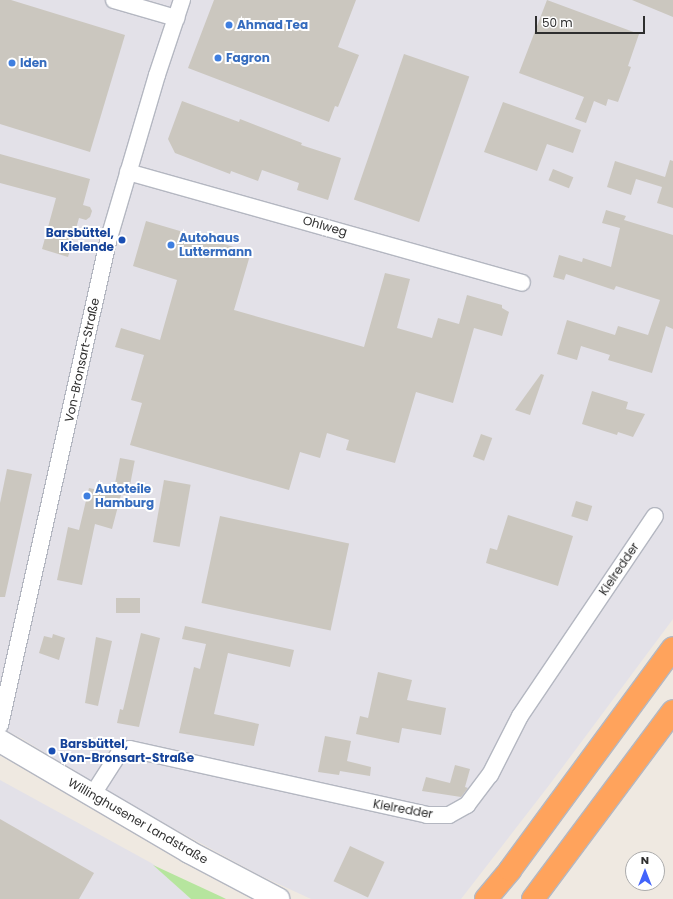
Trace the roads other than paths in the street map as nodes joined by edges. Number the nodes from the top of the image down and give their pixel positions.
1 (114, 0) edge
2 (182, 0) edge
3 (176, 18) junction
4 (128, 172) junction
5 (522, 283) dead end
6 (655, 516) dead end
7 (673, 648) edge
8 (673, 711) edge
9 (0, 724) edge
10 (0, 741) edge
11 (93, 794) junction
12 (278, 899) edge
13 (486, 899) edge
14 (533, 899) edge

1 - 3 street
2 - 3 street, Von-Bronsart-Straße
3 - 4 street, Von-Bronsart-Straße
4 - 5 street, Ohlweg
4 - 9 street, Von-Bronsart-Straße
6 - 11 street, Kielredder
7 - 13 highway
8 - 14 highway
10 - 11 main road, Willinghusener Landstraße
11 - 12 main road, Willinghusener Landstraße

